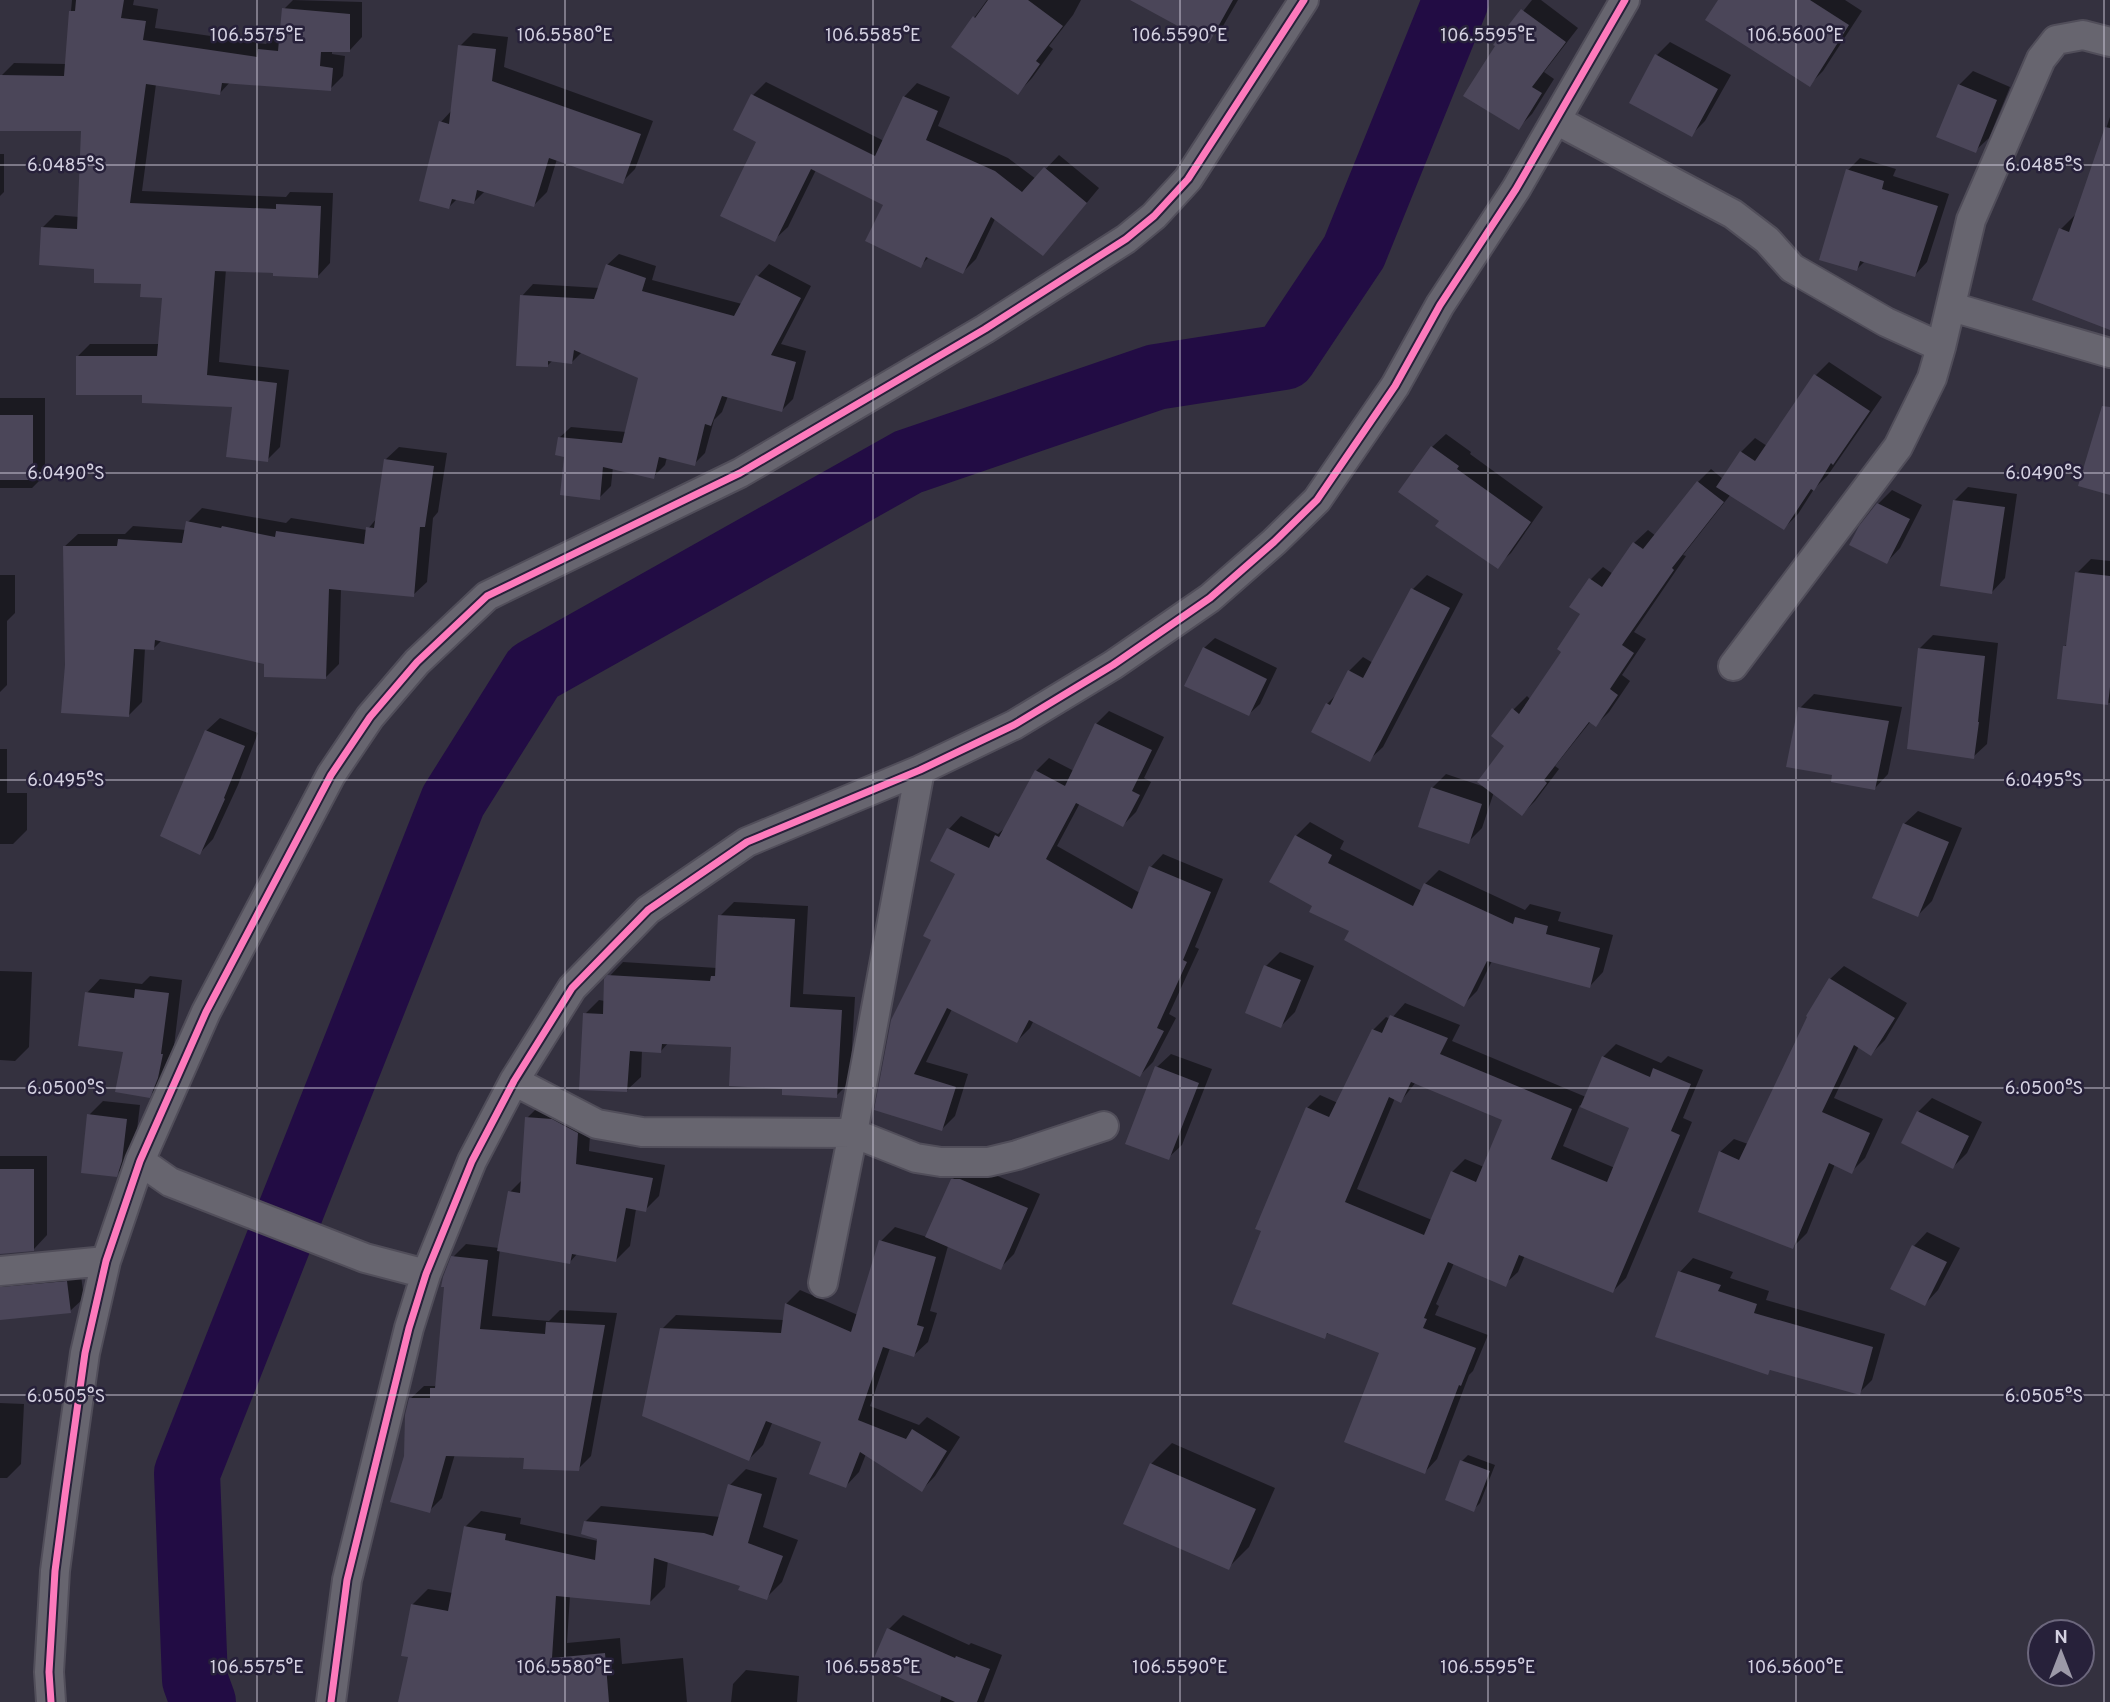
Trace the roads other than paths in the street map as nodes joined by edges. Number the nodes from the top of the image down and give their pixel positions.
1 (1304, 0) edge
2 (1625, 0) edge
3 (2110, 42) edge
4 (1556, 120) junction
5 (1952, 307) junction
6 (1941, 346) junction
7 (2110, 353) edge
8 (1733, 666) dead end
9 (920, 770) junction
10 (513, 1081) junction
11 (1104, 1126) dead end
12 (853, 1133) junction
13 (140, 1161) junction
14 (106, 1261) junction
15 (0, 1271) edge
16 (426, 1274) junction
17 (823, 1283) dead end
18 (51, 1702) edge
19 (331, 1702) edge

1 - 13 street
2 - 4 street
3 - 5 street
4 - 6 street
4 - 9 street
5 - 6 street
5 - 7 street
6 - 8 street
9 - 10 street
9 - 12 street
10 - 12 street
10 - 16 street
11 - 12 street
12 - 17 street
13 - 14 street
13 - 16 street
14 - 15 street
14 - 18 street
16 - 19 street

